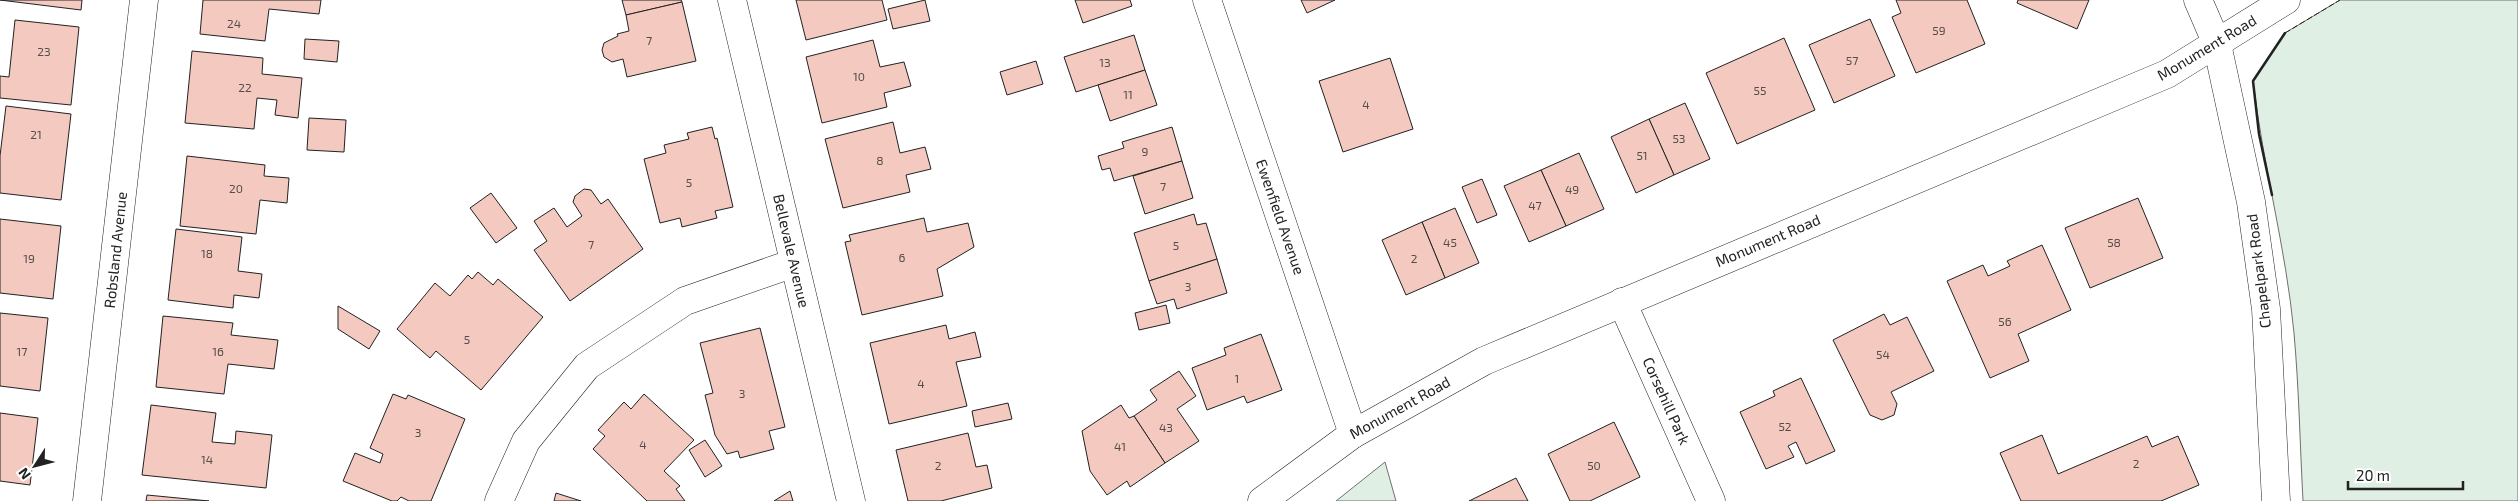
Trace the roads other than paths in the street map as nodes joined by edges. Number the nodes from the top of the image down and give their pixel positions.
1 (144, 0) edge
2 (732, 0) edge
3 (1207, 0) edge
4 (2198, 0) edge
5 (2286, 0) edge
6 (2217, 44) junction
7 (794, 263) junction
8 (1622, 302) junction
9 (1352, 434) junction
10 (87, 501) edge
11 (499, 501) edge
12 (851, 501) edge
13 (1262, 501) edge
14 (1711, 501) edge
15 (2276, 501) edge

1 - 10 street, Robsland Avenue
2 - 7 street, Bellevale Avenue
3 - 9 street, Ewenfield Avenue
4 - 6 street, Chapelpark Road
5 - 6 street, Monument Road
6 - 8 street, Monument Road
6 - 15 street, Chapelpark Road
7 - 11 street
7 - 12 street, Bellevale Avenue
8 - 9 street, Monument Road
8 - 14 street, Corsehill Park
9 - 13 street, Monument Road

